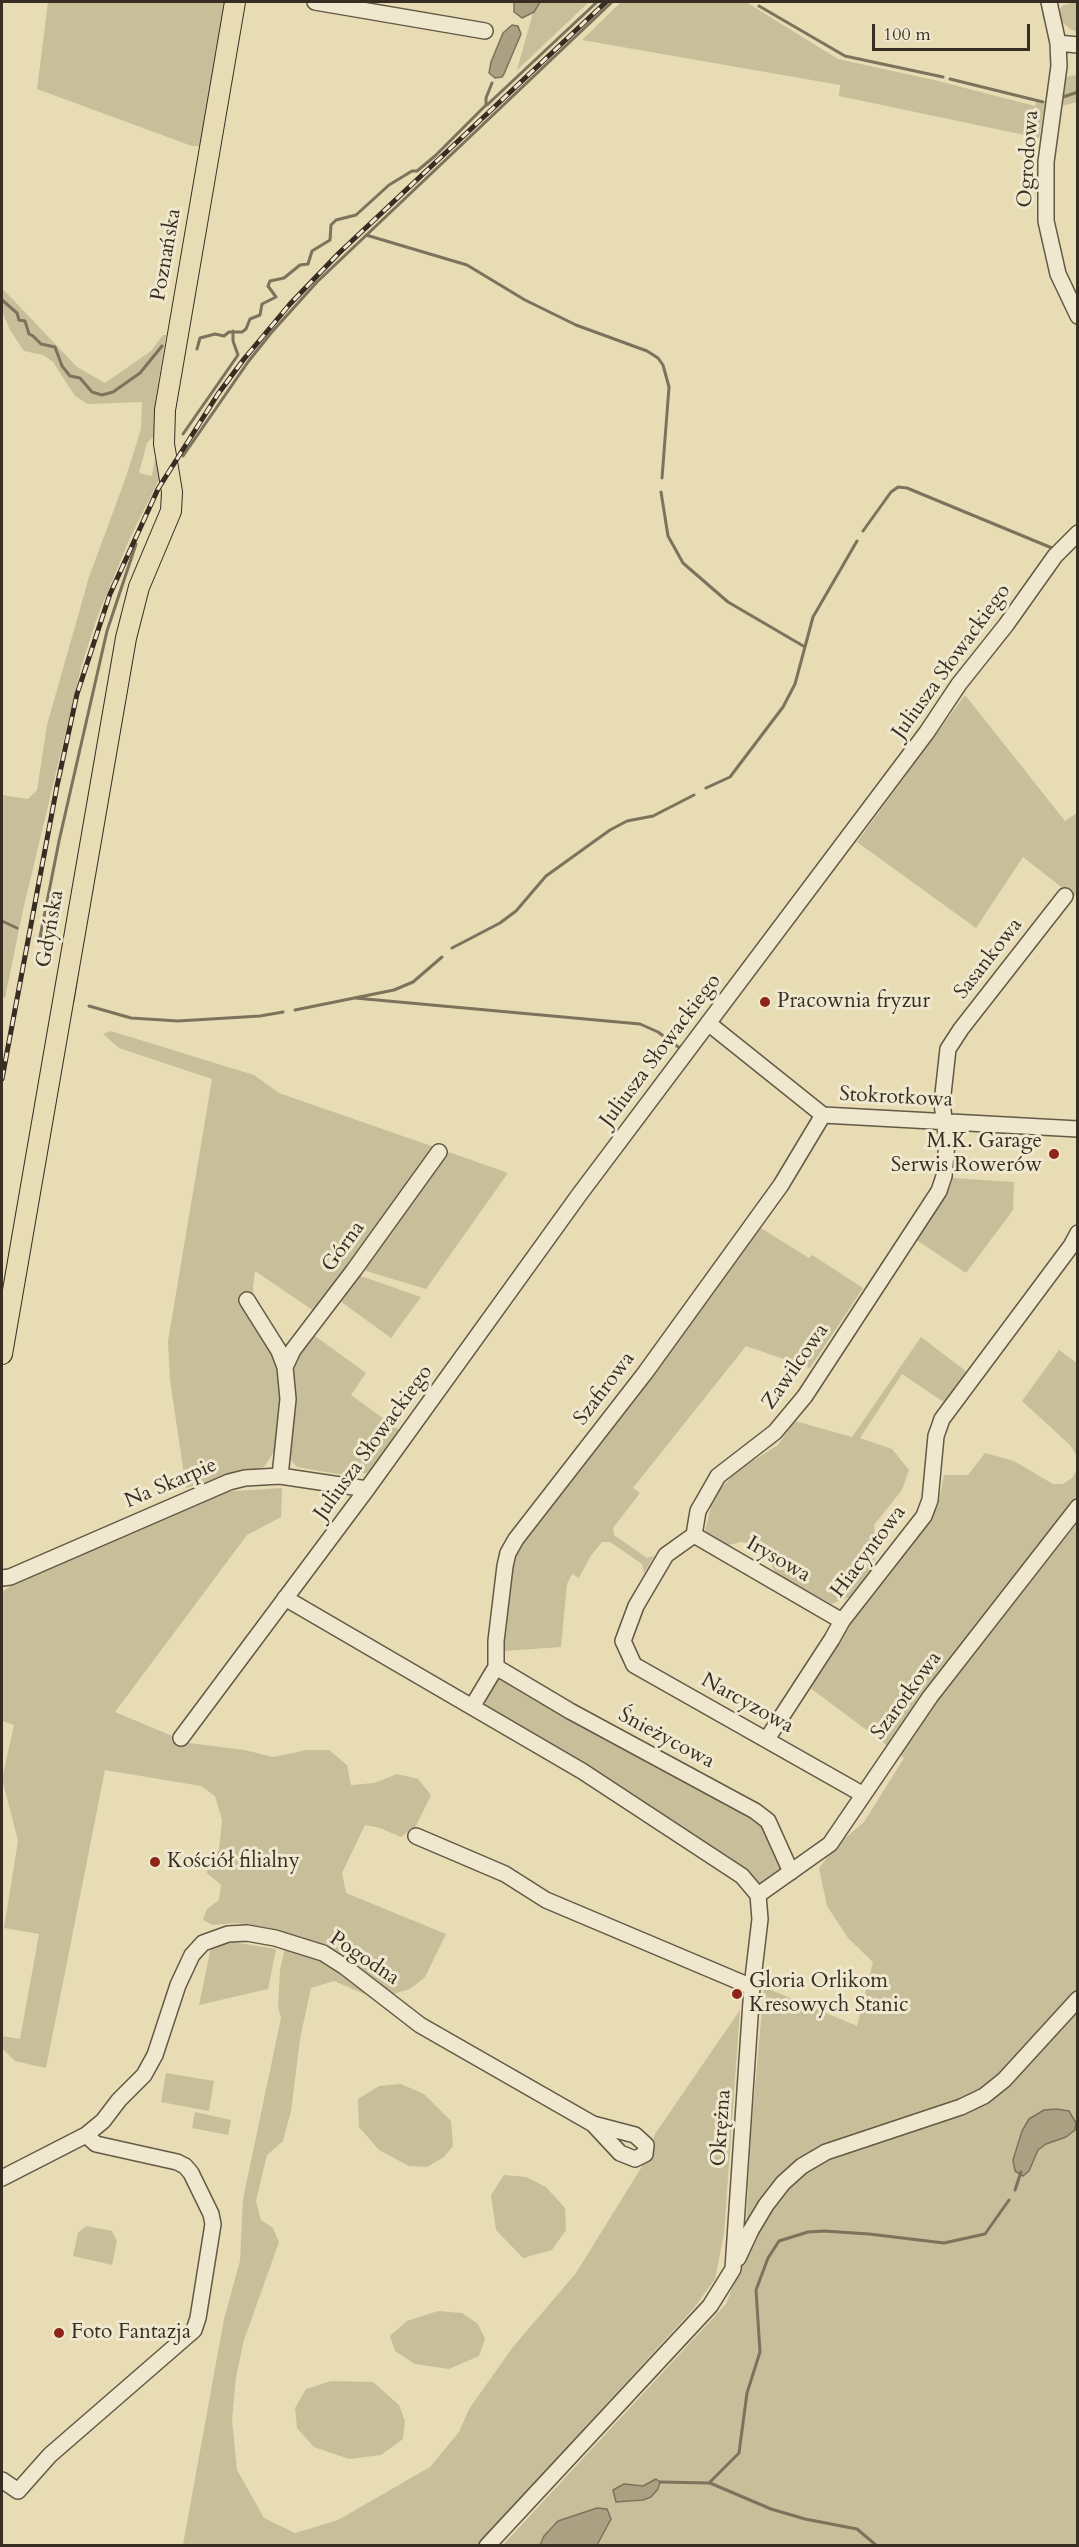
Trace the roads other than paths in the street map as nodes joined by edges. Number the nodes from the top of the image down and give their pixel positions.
1 (235, 2) edge
2 (315, 2) edge
3 (1049, 2) edge
4 (485, 31) dead end
5 (1058, 44) junction
6 (1077, 45) edge
7 (1077, 316) edge
8 (169, 518) joint
9 (1077, 533) edge
10 (1065, 896) dead end
11 (708, 1023) junction
12 (823, 1114) junction
13 (944, 1122) junction
14 (1077, 1129) edge
15 (439, 1152) dead end
16 (1077, 1233) edge
17 (247, 1300) dead end
18 (2, 1354) edge
19 (285, 1366) junction
20 (280, 1476) junction
21 (367, 1489) junction
22 (1077, 1507) edge
23 (694, 1535) junction
24 (2, 1578) edge
25 (285, 1599) junction
26 (842, 1621) junction
27 (496, 1667) junction
28 (472, 1707) junction
29 (181, 1738) dead end
30 (767, 1739) junction
31 (862, 1794) junction
32 (417, 1836) dead end
33 (791, 1872) junction
34 (758, 1895) junction
35 (752, 1987) junction
36 (1077, 1999) edge
37 (593, 2124) dead end
38 (86, 2135) junction
39 (2, 2178) edge
40 (733, 2269) junction
41 (2, 2480) edge
42 (487, 2546) edge

1 - 8 main road, Poznańska
2 - 4 street
3 - 5 street, Ogrodowa
5 - 6 street
5 - 7 street, Ogrodowa
8 - 18 main road, Gdyńska
9 - 11 street, Juliusza Słowackiego
10 - 13 street, Sasankowa
11 - 12 street, Stokrotkowa
11 - 21 street, Juliusza Słowackiego
12 - 13 street, Stokrotkowa
12 - 27 street, Szafirowa
13 - 14 street, Stokrotkowa
13 - 23 street, Zawilcowa
15 - 19 street, Górna
16 - 26 street, Hiacyntowa
17 - 19 street
19 - 20 street
20 - 21 street, Na Skarpie
20 - 24 street, Na Skarpie
21 - 25 street, Juliusza Słowackiego
22 - 31 street, Szarotkowa
23 - 26 street, Irysowa
23 - 30 street, Narcyzowa
25 - 28 street
25 - 29 street, Juliusza Słowackiego
26 - 30 street, Hiacyntowa
27 - 28 street, Szafirowa
27 - 33 street, Śnieżycowa
28 - 34 street
30 - 31 street, Narcyzowa
31 - 33 street, Szarotkowa
32 - 35 street
33 - 34 street, Szarotkowa
34 - 35 street
35 - 40 street, Okrężna
36 - 40 street
37 - 38 street, Pogodna
38 - 39 street, Pogodna
38 - 41 street
40 - 42 street, Okrężna

